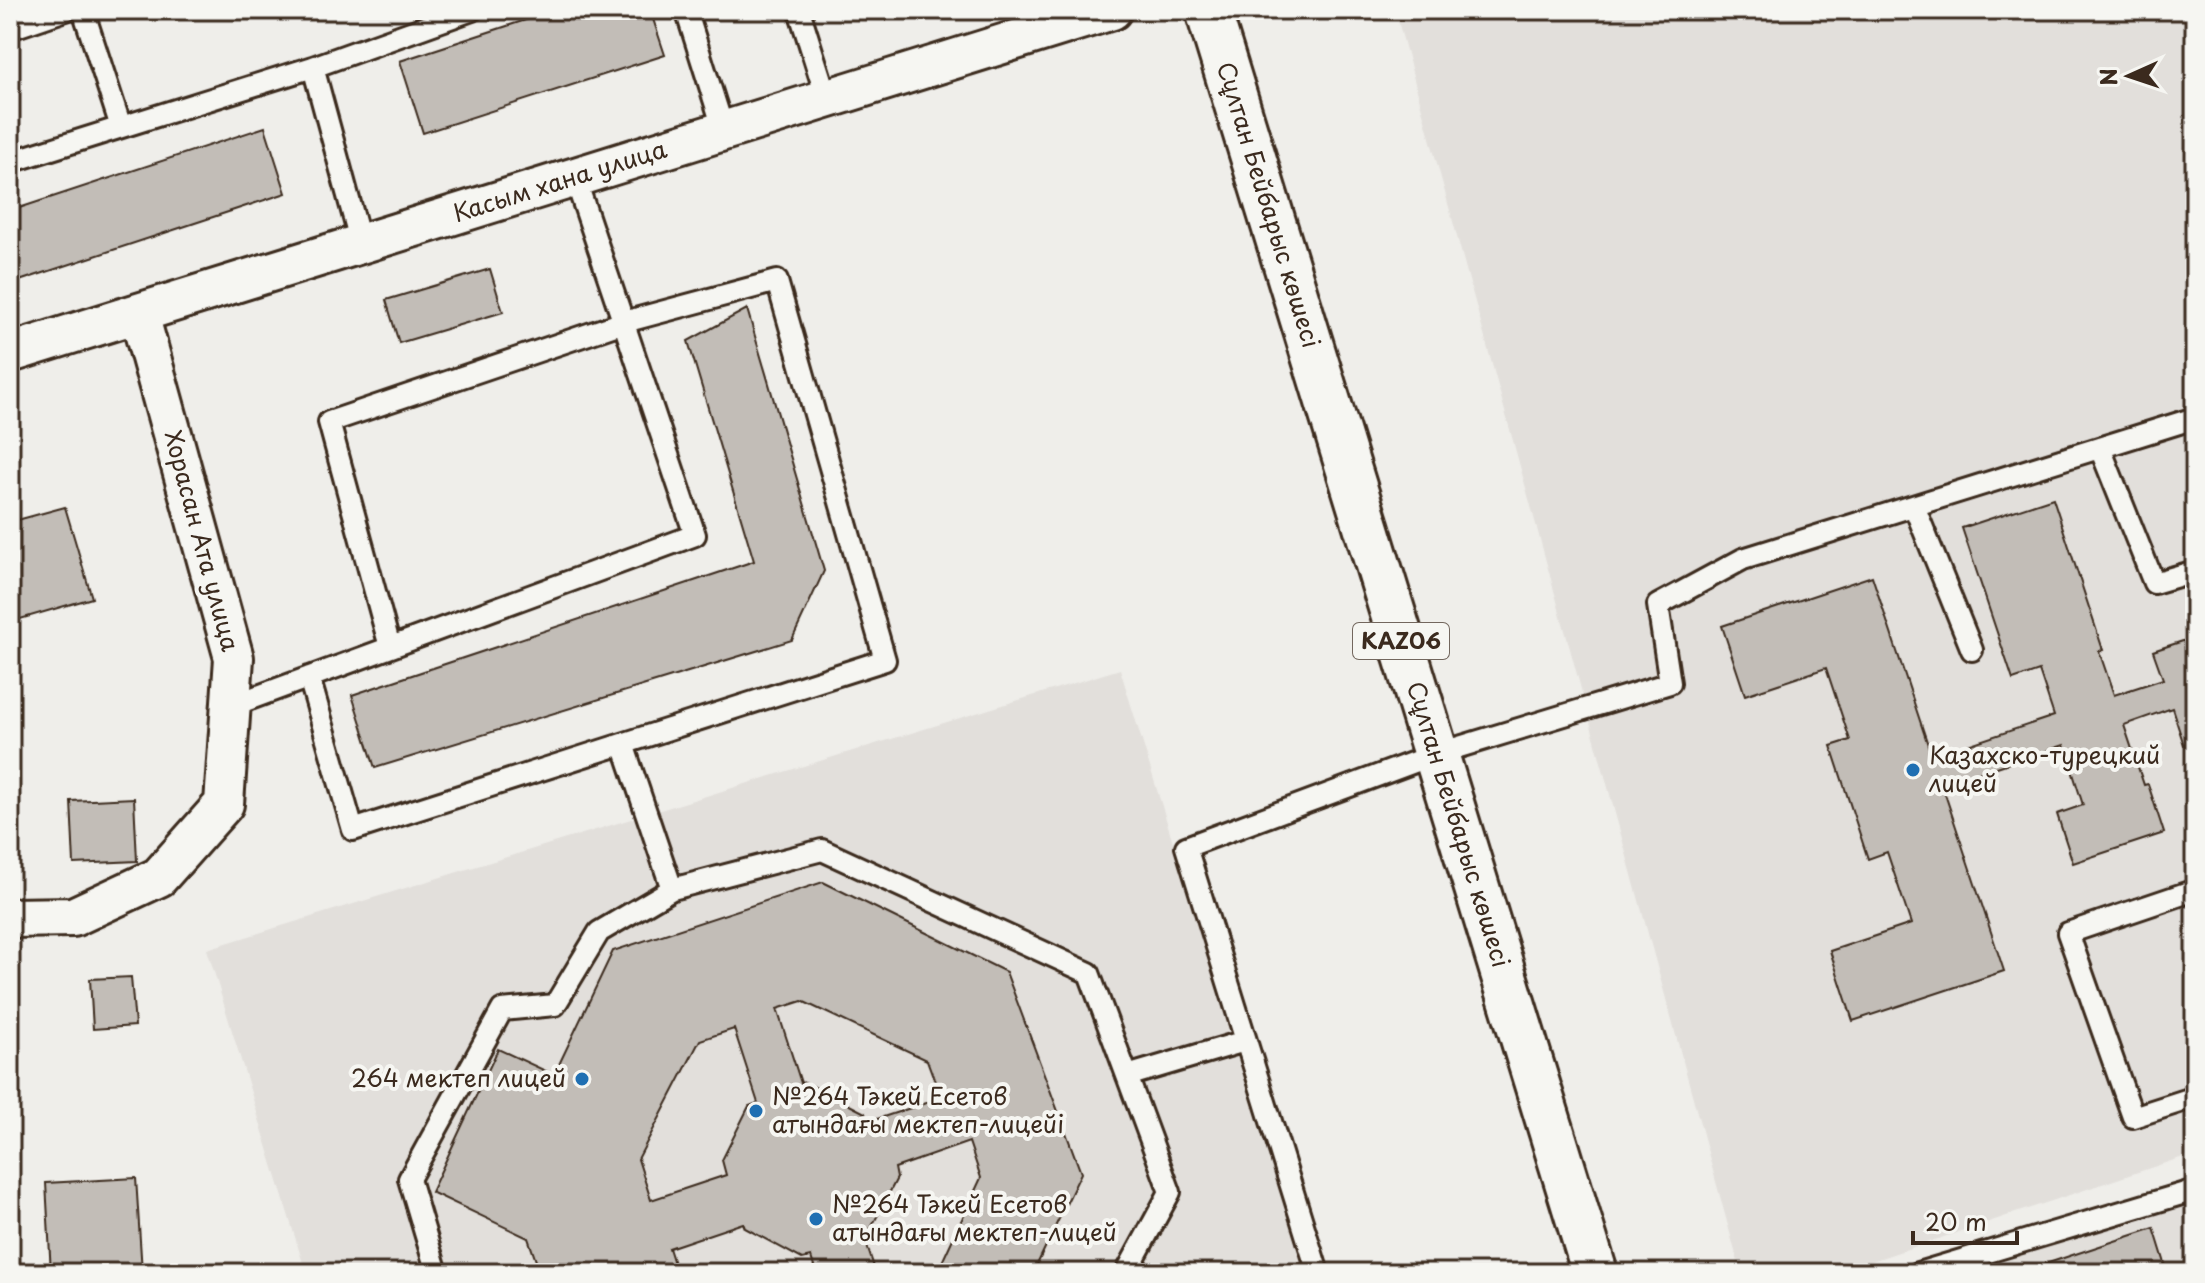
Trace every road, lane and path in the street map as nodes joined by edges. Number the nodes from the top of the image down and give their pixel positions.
1 (66, 10) edge
2 (83, 10) edge
3 (472, 10) edge
4 (686, 10) edge
5 (799, 10) edge
6 (1112, 10) edge
7 (1208, 10) edge
8 (10, 29) edge
9 (313, 67) junction
10 (827, 99) junction
11 (121, 127) junction
12 (724, 131) junction
13 (10, 162) edge
14 (575, 178) junction
15 (361, 244) junction
16 (139, 314) junction
17 (624, 322) junction
18 (10, 353) edge
19 (2195, 418) edge
20 (2100, 448) junction
21 (1914, 506) junction
22 (2195, 571) edge
23 (390, 647) junction
24 (1972, 650) dead end
25 (309, 677) junction
26 (231, 706) junction
27 (623, 744) junction
28 (1436, 754) junction
29 (672, 889) junction
30 (2195, 890) edge
31 (10, 918) edge
32 (1245, 1041) junction
33 (1127, 1076) junction
34 (2195, 1097) edge
35 (2195, 1190) edge
36 (437, 1273) edge
37 (1126, 1273) edge
38 (1318, 1273) edge
39 (1595, 1273) edge
40 (1918, 1273) edge

1 - 8 lane
2 - 11 lane
3 - 9 lane
4 - 12 lane
5 - 10 lane
6 - 10 street, Касым хана улица
7 - 28 main road, Сұлтан Бейбарыс көшесі / KAZ06
9 - 11 lane
9 - 15 lane
10 - 12 street, Касым хана улица
11 - 13 lane
12 - 14 street, Касым хана улица
14 - 15 street, Касым хана улица
14 - 17 lane
15 - 16 street, Касым хана улица
16 - 18 street, Касым хана улица
16 - 26 street, Хорасан Ата улица
17 - 23 lane
17 - 23 lane
17 - 27 lane
19 - 20 lane
20 - 21 lane
20 - 22 lane
21 - 24 lane
21 - 28 lane
23 - 25 lane
25 - 26 lane
25 - 27 lane
26 - 31 street, Хорасан Ата улица
27 - 29 lane
28 - 32 lane
28 - 39 main road, Сұлтан Бейбарыс көшесі / KAZ06
29 - 33 lane
29 - 36 lane
30 - 34 lane
32 - 33 lane
32 - 38 lane
33 - 37 lane
35 - 40 lane

